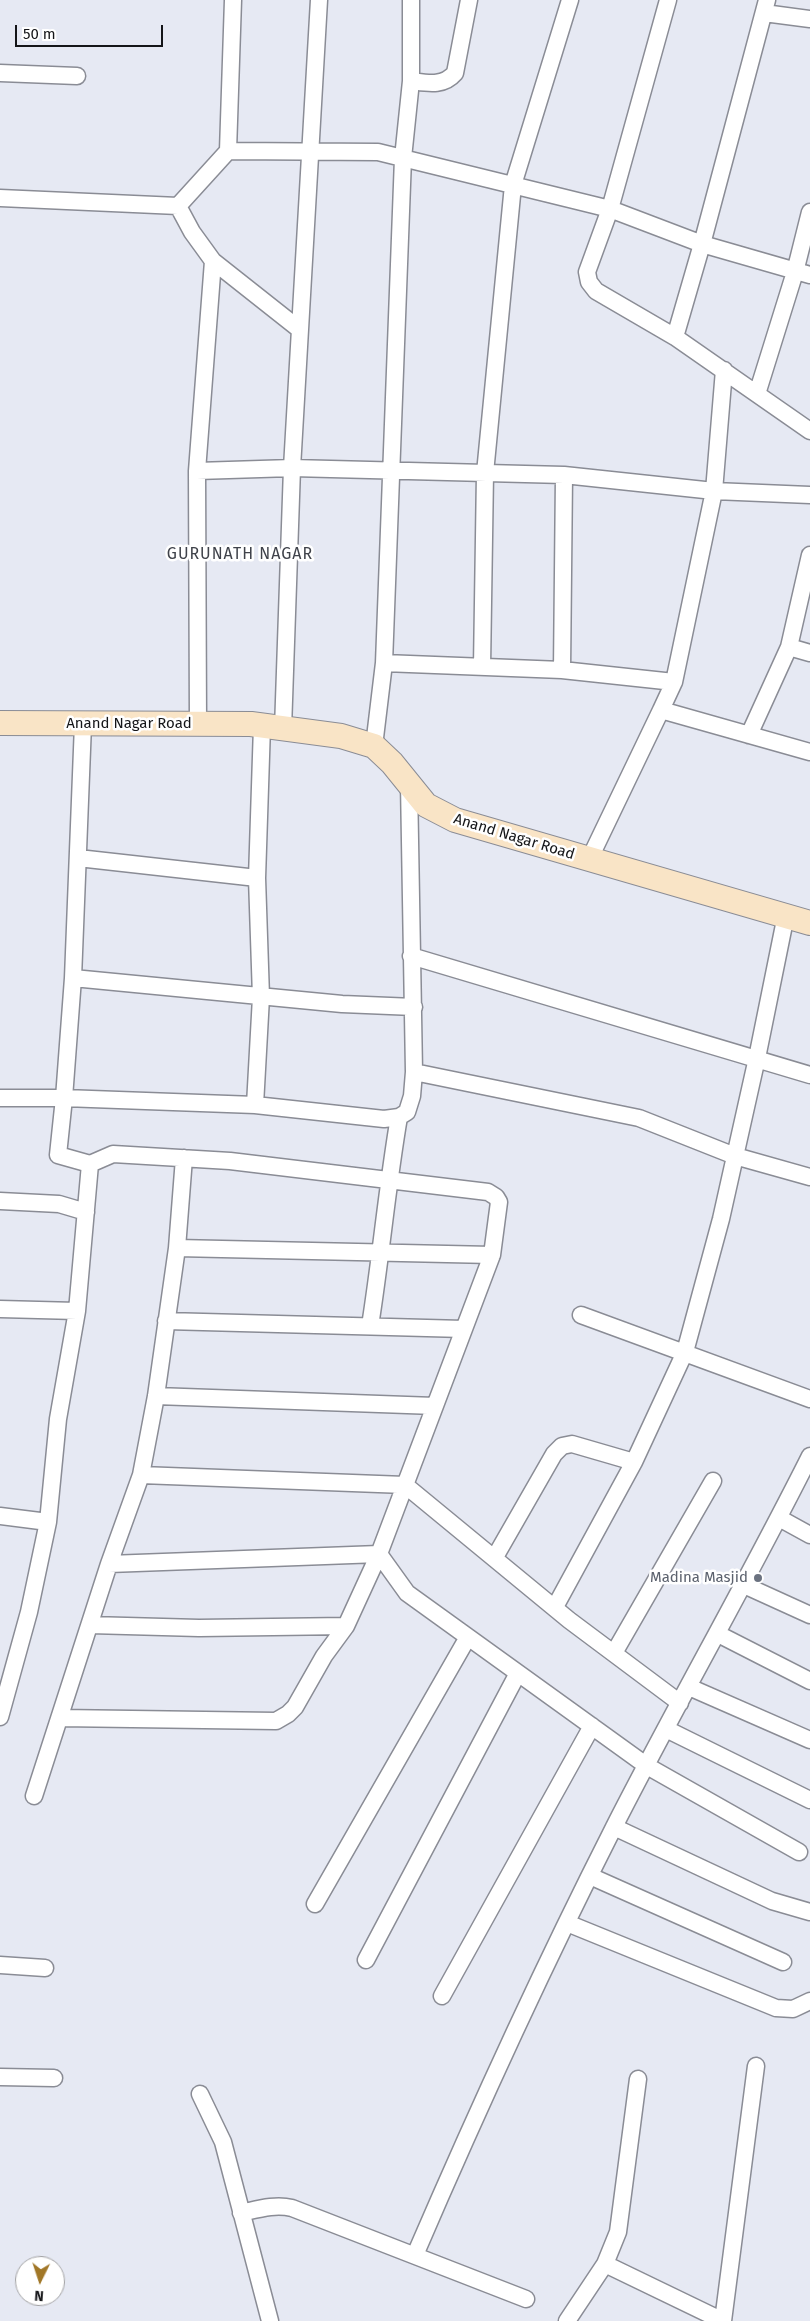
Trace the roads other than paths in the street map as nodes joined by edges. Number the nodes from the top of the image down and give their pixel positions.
1 (234, 0) edge
2 (319, 0) edge
3 (411, 0) edge
4 (469, 0) edge
5 (570, 0) edge
6 (668, 0) edge
7 (766, 6) edge
8 (810, 19) edge
9 (0, 73) edge
10 (77, 76) dead end
11 (411, 82) junction
12 (228, 151) junction
13 (309, 152) junction
14 (404, 158) junction
15 (513, 185) junction
16 (0, 198) edge
17 (178, 206) junction
18 (610, 209) junction
19 (810, 212) edge
20 (702, 244) junction
21 (213, 261) junction
22 (802, 273) edge
23 (299, 329) junction
24 (674, 337) junction
25 (724, 370) junction
26 (757, 394) junction
27 (810, 431) edge
28 (292, 468) junction
29 (393, 470) junction
30 (197, 472) junction
31 (485, 473) junction
32 (564, 475) junction
33 (714, 491) junction
34 (810, 494) edge
35 (810, 555) edge
36 (789, 646) junction
37 (810, 652) edge
38 (384, 663) junction
39 (482, 667) junction
40 (562, 670) junction
41 (674, 682) junction
42 (661, 710) junction
43 (0, 723) edge
44 (83, 724) junction
45 (198, 724) junction
46 (272, 727) junction
47 (749, 735) junction
48 (374, 746) junction
49 (810, 752) edge
50 (408, 783) junction
51 (78, 858) junction
52 (590, 860) junction
53 (257, 878) junction
54 (786, 915) junction
55 (810, 923) edge
56 (411, 956) junction
57 (73, 978) junction
58 (261, 997) junction
59 (414, 1007) junction
60 (757, 1058) junction
61 (414, 1072) junction
62 (810, 1075) edge
63 (0, 1098) edge
64 (64, 1098) junction
65 (255, 1105) junction
66 (399, 1117) junction
67 (735, 1156) junction
68 (184, 1158) junction
69 (90, 1164) junction
70 (810, 1177) edge
71 (388, 1180) junction
72 (0, 1201) edge
73 (86, 1212) junction
74 (177, 1248) junction
75 (382, 1252) junction
76 (492, 1255) junction
77 (0, 1309) edge
78 (77, 1311) junction
79 (581, 1314) dead end
80 (166, 1321) junction
81 (370, 1326) junction
82 (464, 1328) junction
83 (686, 1352) junction
84 (156, 1396) junction
85 (810, 1399) edge
86 (435, 1406) junction
87 (810, 1456) edge
88 (634, 1462) junction
89 (141, 1474) junction
90 (713, 1481) dead end
91 (405, 1484) junction
92 (0, 1516) edge
93 (779, 1518) junction
94 (48, 1522) junction
95 (810, 1535) edge
96 (379, 1554) junction
97 (495, 1557) junction
98 (109, 1564) junction
99 (744, 1585) junction
100 (555, 1607) junction
101 (810, 1615) edge
102 (90, 1625) junction
103 (346, 1626) junction
104 (718, 1634) junction
105 (468, 1637) junction
106 (614, 1653) junction
107 (518, 1673) junction
108 (810, 1681) edge
109 (689, 1687) junction
110 (680, 1703) junction
111 (1, 1712) edge
112 (60, 1718) junction
113 (592, 1726) junction
114 (666, 1729) junction
115 (810, 1740) edge
116 (647, 1766) junction
117 (34, 1796) dead end
118 (810, 1800) edge
119 (614, 1827) junction
120 (799, 1852) dead end
121 (590, 1876) junction
122 (315, 1904) dead end
123 (810, 1912) edge
124 (567, 1923) junction
125 (366, 1960) dead end
126 (783, 1962) dead end
127 (0, 1965) edge
128 (45, 1968) dead end
129 (442, 1996) dead end
130 (810, 2001) edge
131 (756, 2066) dead end
132 (0, 2077) edge
133 (54, 2078) dead end
134 (638, 2079) dead end
135 (200, 2094) dead end
136 (242, 2213) junction
137 (415, 2255) junction
138 (602, 2269) junction
139 (526, 2299) dead end
140 (568, 2320) edge
141 (270, 2321) edge
142 (723, 2321) edge

1 - 12 street
2 - 13 street
3 - 11 street
4 - 11 street
5 - 15 street
6 - 18 street
7 - 8 street
7 - 20 street
9 - 10 street
11 - 14 street
12 - 13 street
12 - 17 street
13 - 14 street
13 - 23 street
14 - 15 street
14 - 29 street
15 - 18 street
15 - 31 street
16 - 17 street
17 - 21 street
18 - 20 street
18 - 24 street
19 - 22 street
20 - 22 street
20 - 24 street
21 - 23 street
21 - 30 street
22 - 26 street
23 - 28 street
24 - 25 street
25 - 26 street
25 - 33 street
26 - 27 street
28 - 29 street
28 - 30 street
28 - 46 street
29 - 31 street
29 - 38 street
30 - 45 street
31 - 32 street
31 - 39 street
32 - 33 street
32 - 40 street
33 - 34 street
33 - 41 street
35 - 36 street
36 - 37 street
36 - 47 street
38 - 39 street
38 - 48 street
39 - 40 street
40 - 41 street
41 - 42 street
42 - 47 street
42 - 52 street
43 - 44 street, Anand Nagar Road
44 - 45 street, Anand Nagar Road
44 - 51 street
45 - 46 street, Anand Nagar Road
46 - 48 street, Anand Nagar Road
46 - 53 street
47 - 49 street
48 - 50 street, Anand Nagar Road
50 - 52 street, Anand Nagar Road
50 - 56 street
51 - 53 street
51 - 57 street
52 - 54 street, Anand Nagar Road
53 - 58 street
54 - 55 street, Anand Nagar Road
54 - 60 street
56 - 59 street
56 - 60 street
57 - 58 street
57 - 64 street
58 - 59 street
58 - 65 street
59 - 61 street
60 - 62 street
60 - 67 street
61 - 66 street
61 - 67 street
63 - 64 street
64 - 65 street
64 - 69 street
65 - 66 street
66 - 71 street
67 - 70 street
67 - 83 street
68 - 69 street
68 - 71 street
68 - 74 street
69 - 73 street
71 - 75 street
71 - 76 street
72 - 73 street
73 - 78 street
74 - 75 street
74 - 80 street
75 - 76 street
75 - 81 street
76 - 82 street
77 - 78 street
78 - 94 street
79 - 83 street
80 - 81 street
80 - 84 street
81 - 82 street
82 - 86 street
83 - 85 street
83 - 88 street
84 - 86 street
84 - 89 street
86 - 91 street
87 - 93 street
88 - 97 street
88 - 100 street
89 - 91 street
89 - 98 street
90 - 106 street
91 - 96 street
91 - 97 street
92 - 94 street
93 - 95 street
93 - 99 street
94 - 111 street
96 - 98 street
96 - 103 street
96 - 105 street
97 - 100 street
98 - 102 street
99 - 101 street
99 - 104 street
100 - 106 street
102 - 103 street
102 - 112 street
103 - 112 street
104 - 108 street
104 - 109 street
105 - 107 street
105 - 122 street
106 - 110 street
107 - 113 street
107 - 125 street
109 - 110 street
109 - 115 street
110 - 114 street
112 - 117 street
113 - 116 street
113 - 129 street
114 - 116 street
114 - 118 street
116 - 119 street
116 - 120 street
119 - 121 street
119 - 123 street
121 - 124 street
121 - 126 street
124 - 130 street
124 - 137 street
127 - 128 street
131 - 142 street
132 - 133 street
134 - 138 street
135 - 136 street
136 - 137 street
136 - 141 street
137 - 139 street
138 - 140 street
138 - 142 street

